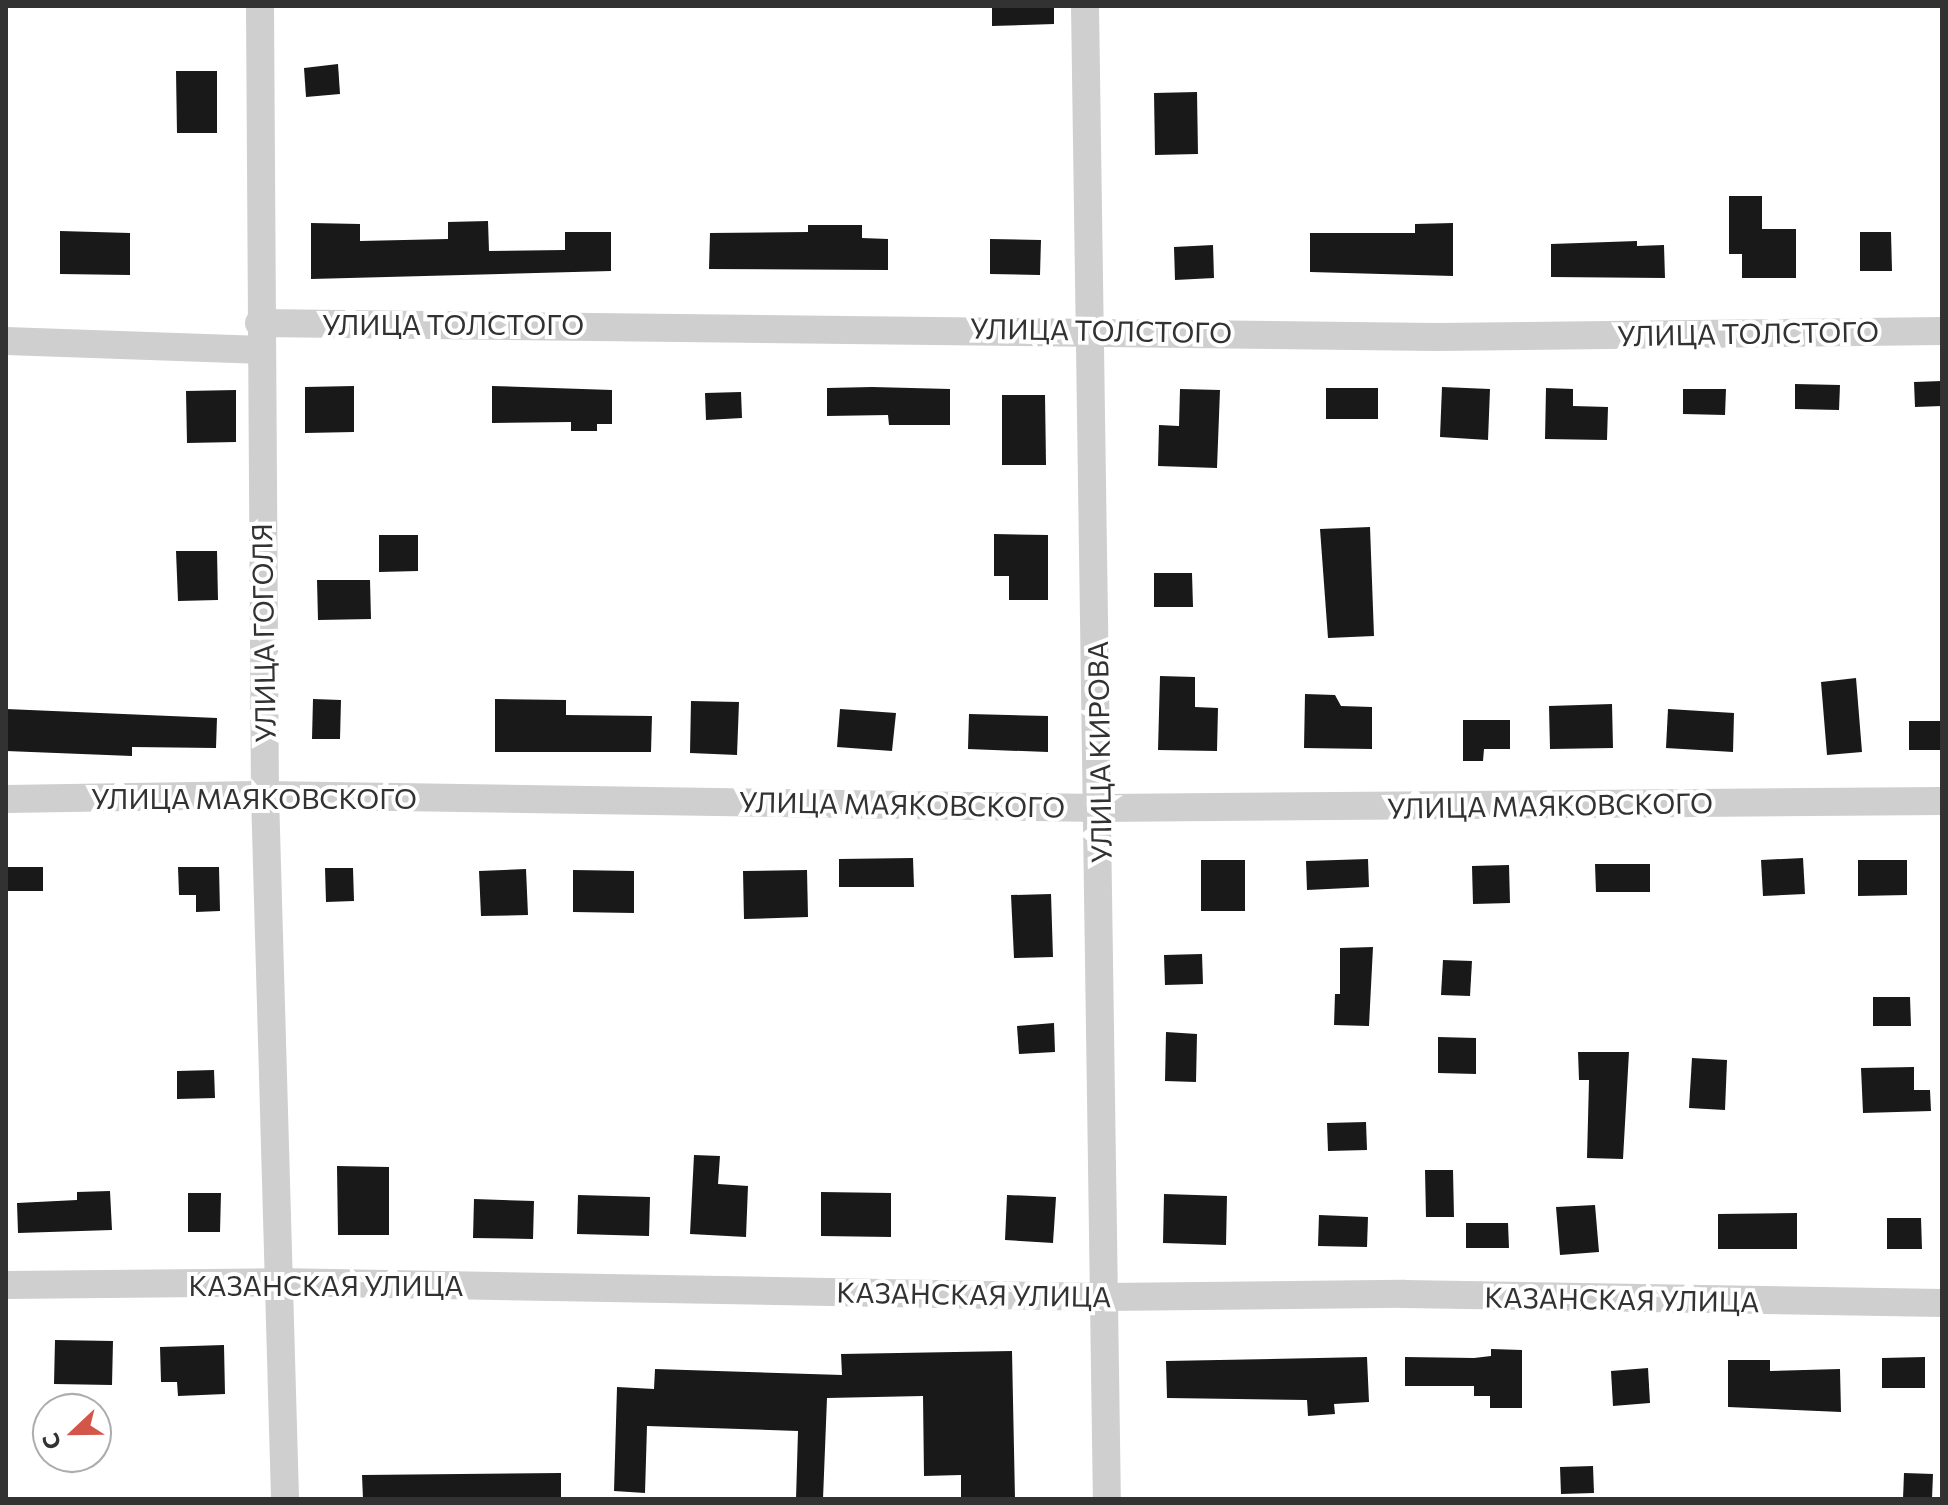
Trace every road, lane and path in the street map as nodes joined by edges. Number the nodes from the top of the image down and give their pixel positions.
1 (260, 6) edge
2 (1085, 6) edge
3 (1092, 329) junction
4 (1942, 331) edge
5 (259, 337) junction
6 (6, 341) edge
7 (265, 795) junction
8 (6, 799) edge
9 (1942, 801) edge
10 (1100, 808) junction
11 (278, 1282) junction
12 (6, 1285) edge
13 (1104, 1297) junction
14 (1942, 1303) edge
15 (285, 1499) edge
16 (1107, 1499) edge

1 - 5 street, УЛИЦА ГОГОЛЯ
2 - 3 street, УЛИЦА КИРОВА
3 - 4 street, УЛИЦА ТОЛСТОГО
3 - 5 street, УЛИЦА ТОЛСТОГО
3 - 10 street, УЛИЦА КИРОВА
5 - 6 street, УЛИЦА ТОЛСТОГО
5 - 7 street, УЛИЦА ГОГОЛЯ
7 - 8 street, УЛИЦА МАЯКОВСКОГО
7 - 10 street, УЛИЦА МАЯКОВСКОГО
7 - 11 street, УЛИЦА ГОГОЛЯ
9 - 10 street, УЛИЦА МАЯКОВСКОГО
10 - 13 street, УЛИЦА КИРОВА
11 - 12 street, КАЗАНСКАЯ УЛИЦА
11 - 13 street, КАЗАНСКАЯ УЛИЦА
11 - 15 street, УЛИЦА ГОГОЛЯ
13 - 14 street, КАЗАНСКАЯ УЛИЦА
13 - 16 street, УЛИЦА КИРОВА

